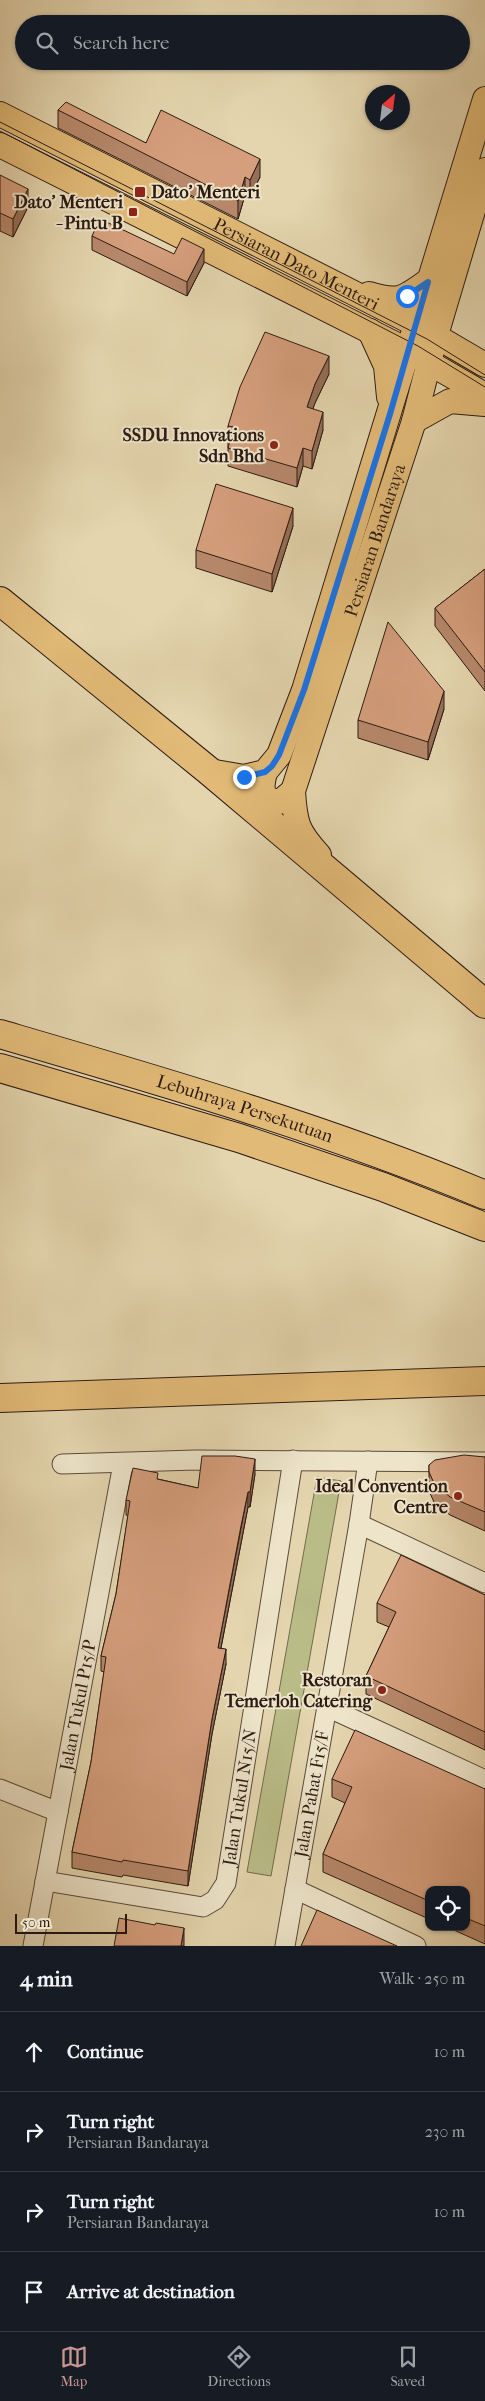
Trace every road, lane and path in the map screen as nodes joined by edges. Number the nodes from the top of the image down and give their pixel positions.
1 (485, 99) edge
2 (0, 114) edge
3 (0, 145) edge
4 (485, 170) edge
5 (332, 282) junction
6 (438, 286) junction
7 (415, 324) junction
8 (370, 331) junction
9 (436, 335) junction
10 (407, 350) junction
11 (429, 361) junction
12 (478, 361) edge
13 (485, 395) edge
14 (485, 404) edge
15 (390, 414) junction
16 (414, 421) junction
17 (0, 601) edge
18 (209, 771) junction
19 (265, 772) junction
20 (293, 791) junction
21 (354, 892) junction
22 (485, 1004) edge
23 (0, 1034) edge
24 (0, 1068) edge
25 (485, 1195) edge
26 (485, 1227) edge
27 (485, 1381) edge
28 (0, 1398) edge
29 (293, 1460) junction
30 (368, 1461) junction
31 (485, 1462) edge
32 (62, 1464) dead end
33 (123, 1464) junction
34 (359, 1524) junction
35 (485, 1583) edge
36 (327, 1707) junction
37 (485, 1780) edge
38 (0, 1789) edge
39 (58, 1812) junction
40 (45, 1880) junction
41 (295, 1889) junction
42 (33, 1946) edge
43 (285, 1946) edge
44 (416, 1946) edge

1 - 6 main road, Persiaran Bandaraya
2 - 5 main road, Persiaran Dato Menteri
3 - 8 main road, Persiaran Dato Menteri
4 - 6 main road, Persiaran Bandaraya
5 - 6 main road
5 - 7 main road, Persiaran Dato Menteri
6 - 7 main road, Persiaran Bandaraya
6 - 9 main road, Persiaran Bandaraya
6 - 12 main road
7 - 9 main road, Persiaran Dato Menteri
7 - 10 main road, Persiaran Bandaraya
8 - 10 main road, Persiaran Dato Menteri
8 - 15 main road
9 - 11 main road, Persiaran Bandaraya
9 - 12 main road, Persiaran Dato Menteri
10 - 11 main road, Persiaran Dato Menteri
10 - 15 main road, Persiaran Bandaraya
11 - 13 main road, Persiaran Dato Menteri
11 - 16 main road, Persiaran Bandaraya
14 - 16 main road
15 - 19 main road, Persiaran Bandaraya
16 - 20 main road, Persiaran Bandaraya
17 - 18 highway
18 - 19 main road
18 - 21 highway
19 - 20 main road
20 - 21 main road, Persiaran Bandaraya
21 - 22 highway
23 - 25 highway, Lebuhraya Persekutuan
24 - 26 highway, Lebuhraya Persekutuan
27 - 28 highway
29 - 30 street
29 - 33 street
29 - 40 street, Jalan Tukul N15/N
30 - 31 street
30 - 34 street, Jalan Pahat F15/F
32 - 33 street
33 - 39 street, Jalan Tukul P15/P
34 - 35 street
34 - 36 street, Jalan Pahat F15/F
36 - 37 street
36 - 41 street, Jalan Pahat F15/F
38 - 39 street
39 - 40 street, Jalan Tukul P15/P
40 - 42 street, Jalan Tukul P15/P
41 - 43 street, Jalan Pahat F15/F
41 - 44 street

